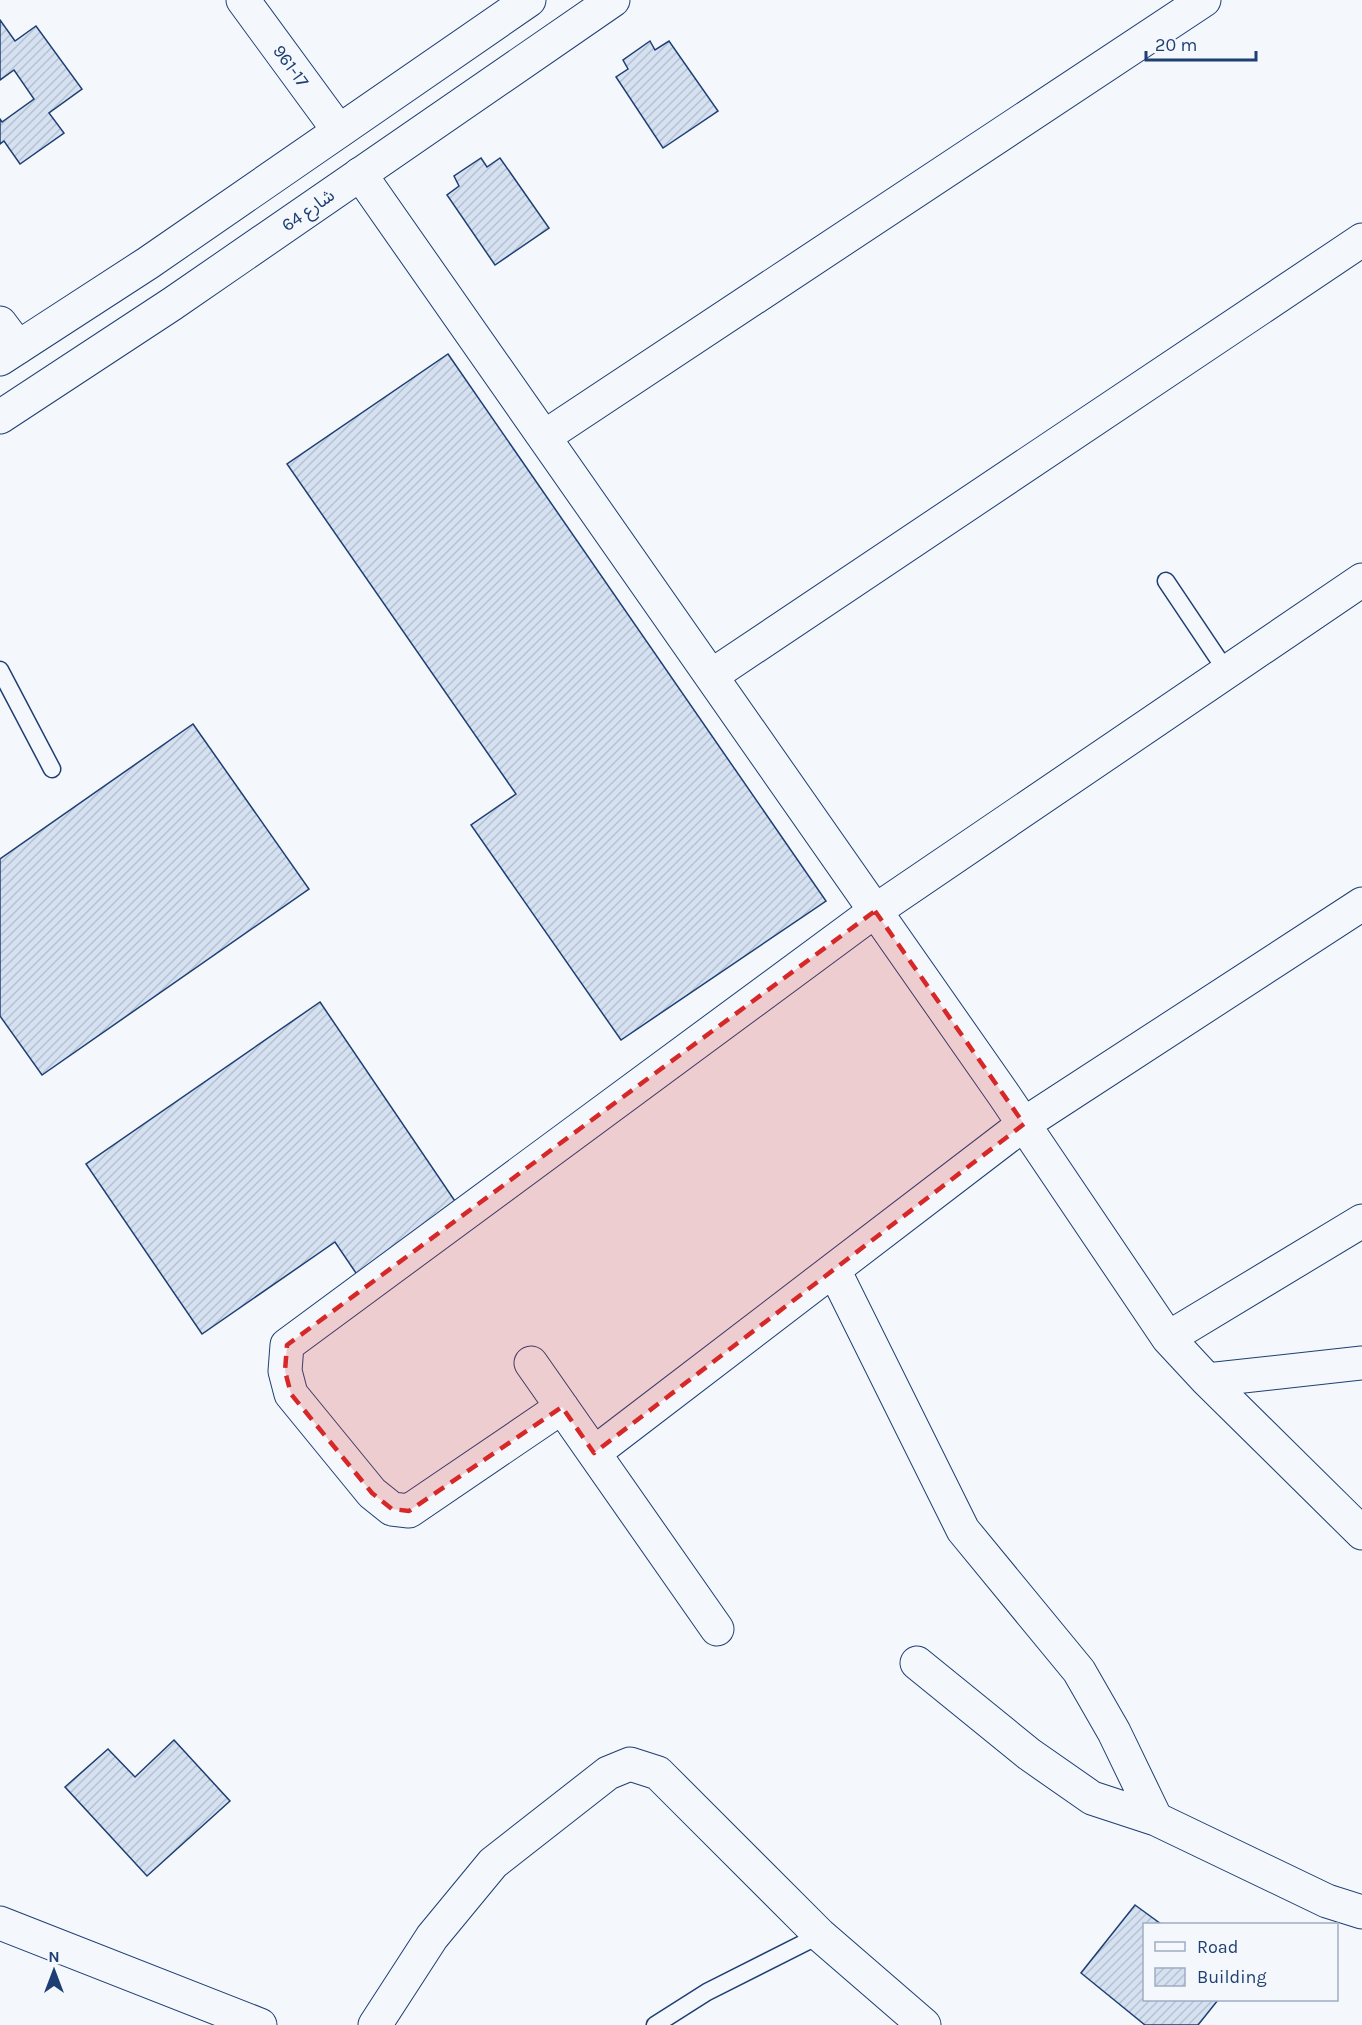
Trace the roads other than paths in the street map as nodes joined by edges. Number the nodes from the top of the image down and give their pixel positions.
1 (243, 0) edge
2 (528, 0) edge
3 (613, 0) edge
4 (1204, 0) edge
5 (339, 132) junction
6 (360, 174) junction
7 (1362, 240) edge
8 (6, 343) edge
9 (0, 417) edge
10 (543, 437) junction
11 (1362, 580) edge
12 (1166, 581) dead end
13 (0, 670) edge
14 (1227, 672) junction
15 (711, 676) junction
16 (52, 769) dead end
17 (1362, 904) edge
18 (875, 911) junction
19 (1024, 1124) junction
20 (1362, 1221) edge
21 (834, 1270) junction
22 (1167, 1338) junction
23 (531, 1363) dead end
24 (1362, 1363) edge
25 (1207, 1380) junction
26 (562, 1407) junction
27 (594, 1453) junction
28 (1362, 1533) edge
29 (717, 1629) dead end
30 (917, 1663) dead end
31 (1156, 1819) junction
32 (1362, 1912) edge
33 (0, 1923) edge
34 (820, 1935) junction
35 (260, 2025) edge
36 (375, 2025) edge
37 (655, 2025) edge
38 (924, 2025) edge

1 - 5 street, 961-17
2 - 5 street
3 - 6 street, شارع 64
4 - 10 street
5 - 8 street
6 - 9 street, شارع 64
6 - 10 street
7 - 15 street
10 - 15 street
11 - 14 street
12 - 14 lane
13 - 16 lane
14 - 18 street
15 - 18 street
17 - 19 street
18 - 19 street
18 - 26 street
19 - 21 street
19 - 22 street
20 - 22 street
21 - 27 street
21 - 31 street
22 - 25 street
23 - 26 street
24 - 25 street
25 - 28 street
26 - 27 street
27 - 29 street
30 - 31 street
31 - 32 street
33 - 35 street
34 - 36 street
34 - 37 lane
34 - 38 street

